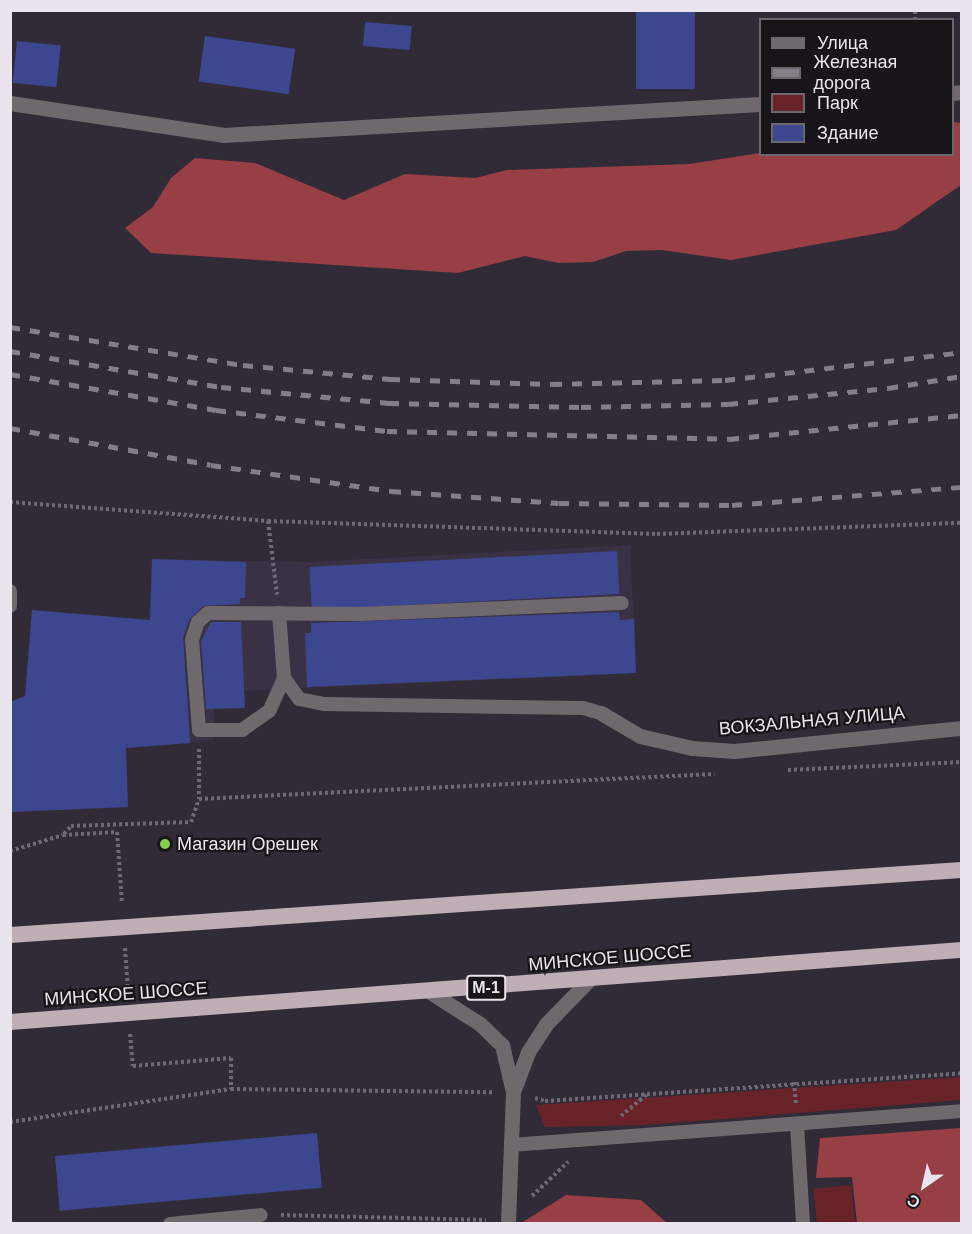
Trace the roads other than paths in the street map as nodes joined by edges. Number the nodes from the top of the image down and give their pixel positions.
1 (10, 103) edge
2 (759, 104) edge
3 (10, 591) edge
4 (622, 603) dead end
5 (10, 606) edge
6 (279, 613) junction
7 (284, 678) junction
8 (601, 713) joint
9 (962, 728) edge
10 (962, 870) edge
11 (10, 935) edge
12 (962, 950) edge
13 (590, 980) junction
14 (430, 992) junction
15 (10, 1022) edge
16 (513, 1092) junction
17 (962, 1111) edge
18 (797, 1125) junction
19 (511, 1145) junction
20 (261, 1215) road end
21 (508, 1222) edge
22 (170, 1224) edge
23 (803, 1224) edge

1 - 2 street
3 - 5 lane
4 - 6 lane
6 - 7 lane
6 - 7 lane
7 - 8 lane
8 - 9 street, ВОКЗАЛЬНАЯ УЛИЦА
10 - 11 highway
12 - 13 highway, МИНСКОЕ ШОССЕ / М-1
13 - 14 highway, МИНСКОЕ ШОССЕ / М-1
13 - 16 street
14 - 15 highway, МИНСКОЕ ШОССЕ / М-1
14 - 16 street
16 - 19 street
17 - 18 lane
18 - 19 lane
18 - 23 lane
19 - 21 street
20 - 22 lane

